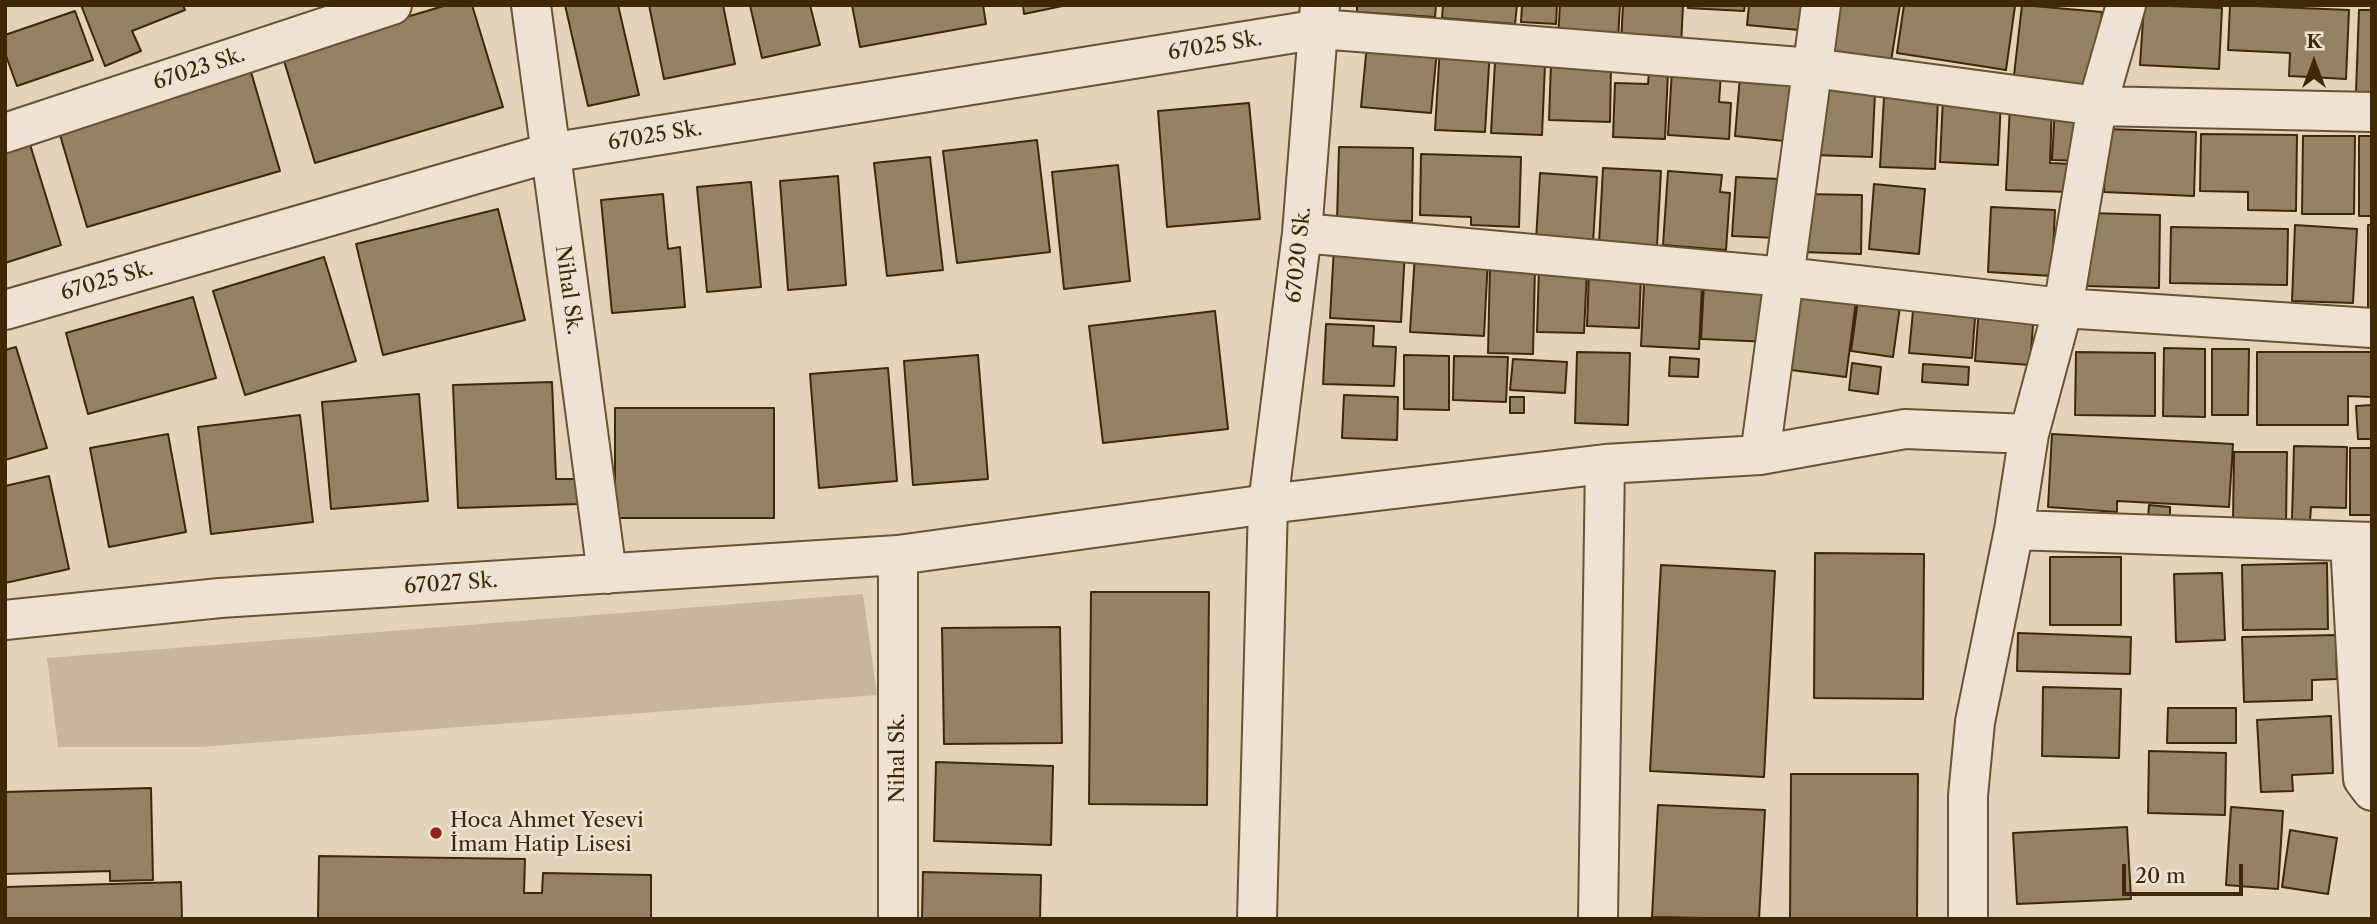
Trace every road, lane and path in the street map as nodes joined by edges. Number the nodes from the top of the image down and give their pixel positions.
1 (392, 5) edge
2 (531, 5) edge
3 (1821, 5) edge
4 (2126, 5) edge
5 (1320, 17) edge
6 (308, 19) edge
7 (1813, 68) junction
8 (2097, 106) junction
9 (2372, 112) edge
10 (5, 133) edge
11 (549, 153) junction
12 (1302, 233) junction
13 (1785, 277) junction
14 (2063, 308) junction
15 (5, 310) edge
16 (2372, 328) edge
17 (2029, 434) junction
18 (1760, 455) junction
19 (1605, 464) junction
20 (1268, 504) junction
21 (2014, 530) junction
22 (2361, 542) edge
23 (898, 555) junction
24 (607, 574) junction
25 (5, 620) edge
26 (2372, 791) edge
27 (898, 919) edge
28 (1257, 919) edge
29 (1598, 919) edge
30 (1968, 919) edge

1 - 6 street, 67023 Sk.
2 - 11 street, Nihal Sk.
3 - 7 street
4 - 8 street
5 - 7 street, 67025 Sk.
5 - 11 street, 67025 Sk.
5 - 12 street, 67020 Sk.
6 - 10 street, 67023 Sk.
7 - 8 street, 67025 Sk.
7 - 13 street
8 - 9 street, 67025 Sk.
8 - 14 street
11 - 15 street, 67025 Sk.
11 - 24 street, Nihal Sk.
12 - 13 street
12 - 20 street, 67020 Sk.
13 - 14 street
13 - 18 street
14 - 16 street
14 - 17 street
17 - 18 street, 67027 Sk.
17 - 21 street
18 - 19 street, 67027 Sk.
19 - 20 street, 67027 Sk.
19 - 29 street
20 - 23 street, 67027 Sk.
20 - 28 street, 67020 Sk.
21 - 22 street
21 - 30 street
22 - 26 street
23 - 24 street, 67027 Sk.
23 - 27 street, Nihal Sk.
24 - 25 street, 67027 Sk.

